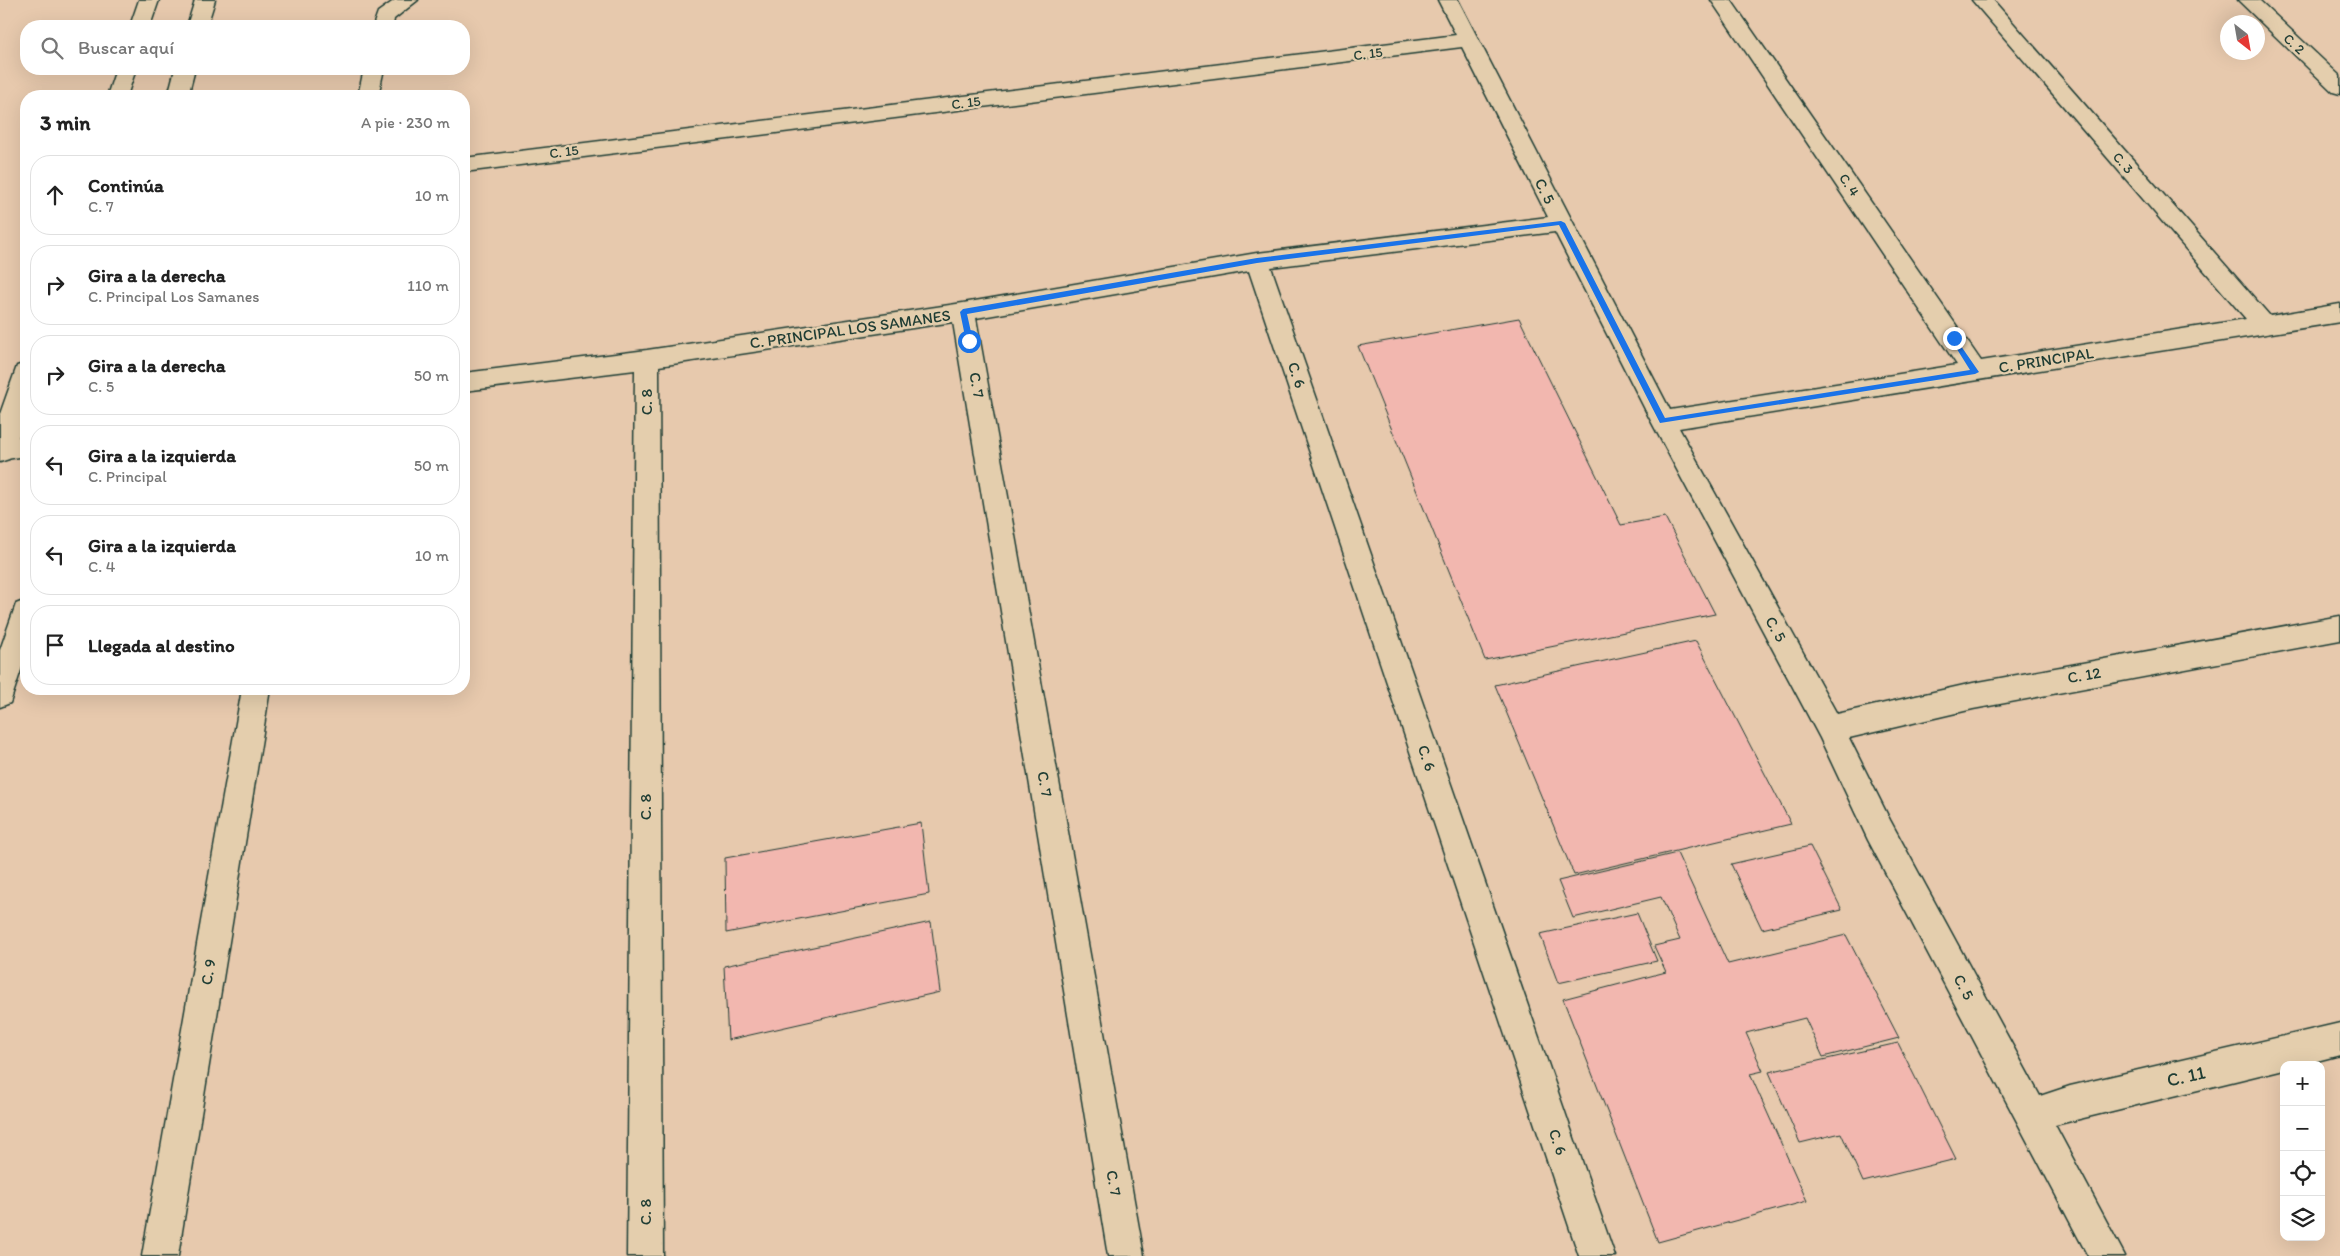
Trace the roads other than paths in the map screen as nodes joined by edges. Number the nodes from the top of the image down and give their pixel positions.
1 (149, 0) edge
2 (205, 0) edge
3 (1448, 0) edge
4 (1721, 0) edge
5 (1982, 0) edge
6 (2248, 0) edge
7 (402, 4) edge
8 (142, 20) edge
9 (199, 20) edge
10 (384, 20) edge
11 (1468, 40) junction
12 (124, 75) edge
13 (183, 75) edge
14 (373, 75) edge
15 (2340, 88) edge
16 (119, 90) edge
17 (180, 90) edge
18 (369, 90) edge
19 (470, 164) edge
20 (1561, 223) junction
21 (1257, 261) junction
22 (963, 312) junction
23 (2340, 314) edge
24 (2265, 326) junction
25 (647, 359) junction
26 (1975, 372) junction
27 (470, 381) edge
28 (20, 390) edge
29 (1663, 421) junction
30 (20, 447) edge
31 (0, 450) edge
32 (2340, 628) edge
33 (20, 631) edge
34 (0, 694) edge
35 (255, 695) edge
36 (1830, 729) junction
37 (2340, 1039) edge
38 (2033, 1115) junction
39 (160, 1256) edge
40 (645, 1256) edge
41 (1126, 1256) edge
42 (1597, 1256) edge
43 (2107, 1256) edge

1 - 8 street
2 - 9 street
3 - 11 street, C. 5
4 - 26 street, C. 4
5 - 24 street, C. 3
6 - 15 street, C. 2
7 - 10 street
11 - 19 street, C. 15
11 - 20 street, C. 5
12 - 16 street
13 - 17 street
14 - 18 street
20 - 21 street, C. PRINCIPAL LOS SAMANES
20 - 29 street, C. 5
21 - 22 street, C. PRINCIPAL LOS SAMANES
21 - 42 street, C. 6
22 - 25 street, C. PRINCIPAL LOS SAMANES
22 - 41 street, C. 7
23 - 24 street, C. PRINCIPAL
24 - 26 street, C. PRINCIPAL
25 - 27 street, C. PRINCIPAL LOS SAMANES
25 - 40 street, C. 8
26 - 29 street, C. PRINCIPAL
28 - 31 street
29 - 36 street, C. 5
30 - 31 street
32 - 36 street, C. 12
33 - 34 street
35 - 39 street, C. 9
36 - 38 street, C. 5
37 - 38 street, C. 11
38 - 43 street, C. 5

